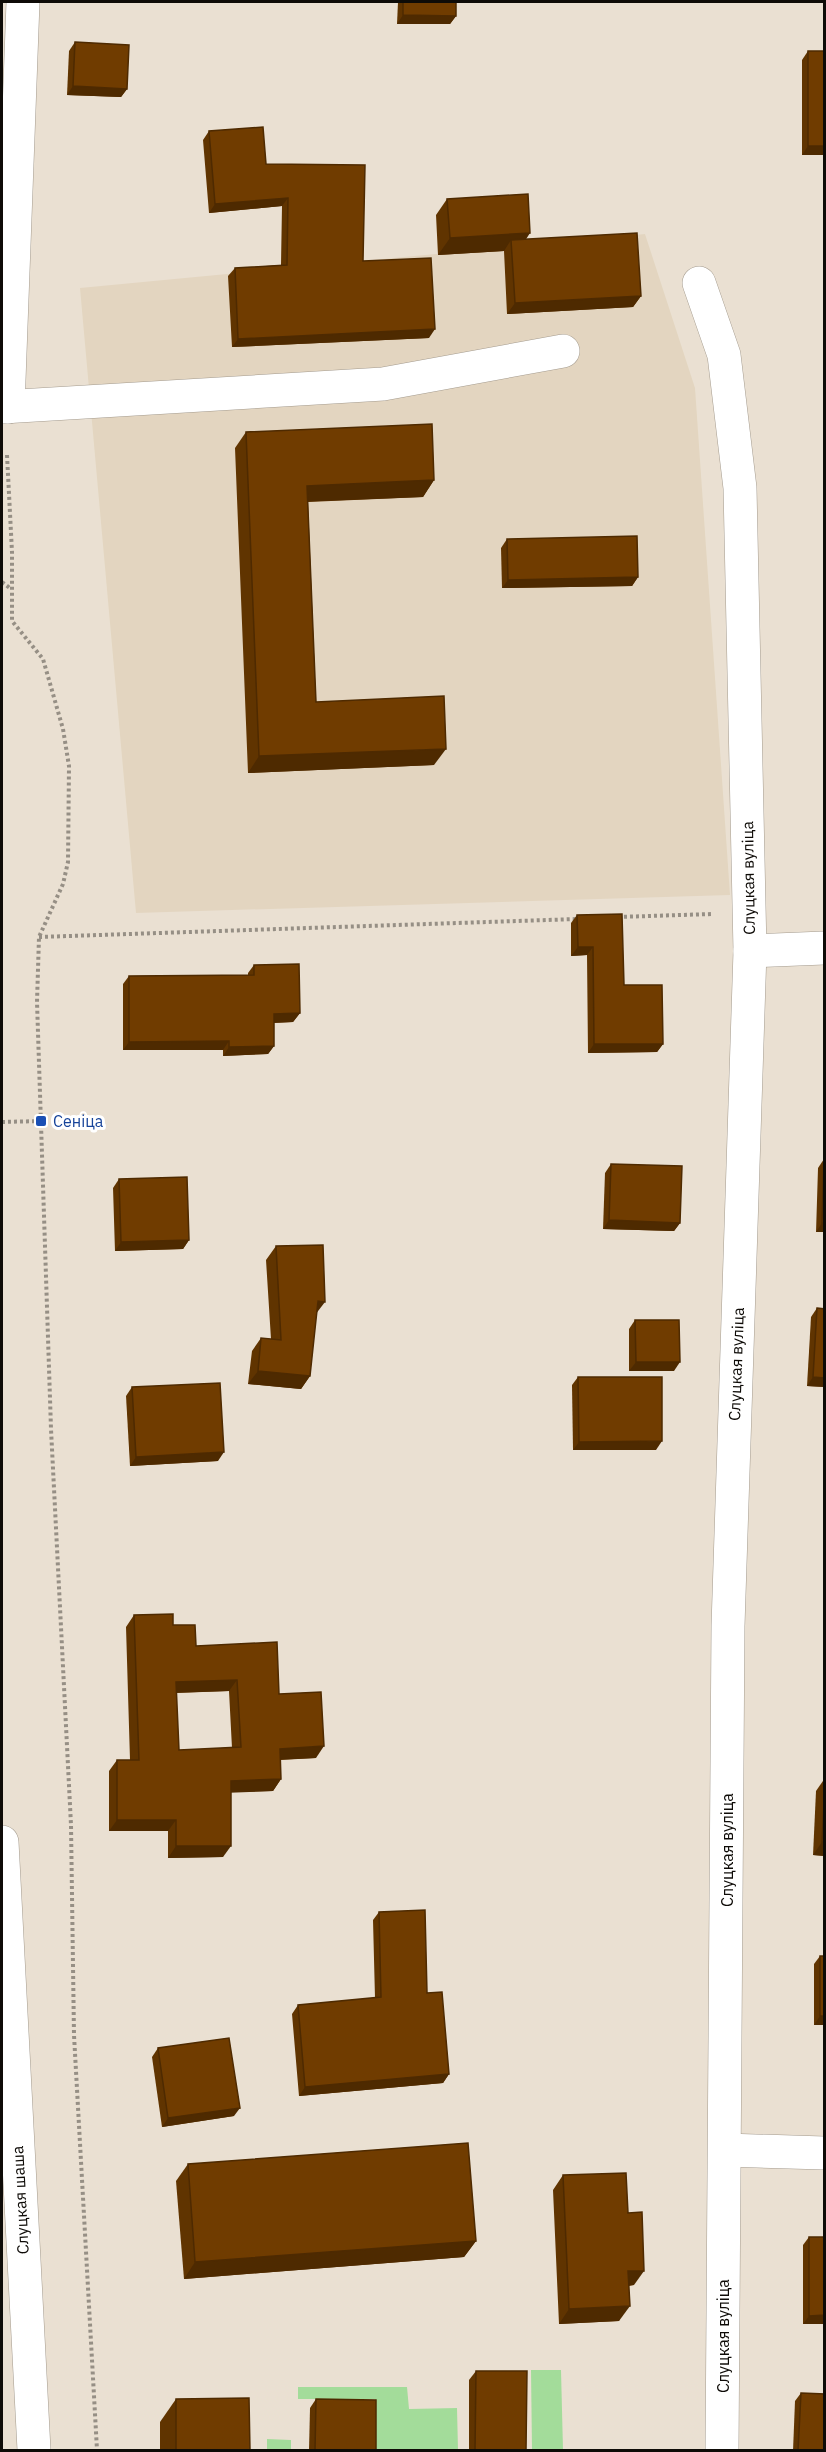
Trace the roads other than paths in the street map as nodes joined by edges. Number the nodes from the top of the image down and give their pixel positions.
1 (23, 2) edge
2 (699, 283) dead end
3 (562, 351) dead end
4 (5, 407) edge
5 (825, 948) edge
6 (750, 951) junction
7 (2, 1842) edge
8 (725, 2150) junction
9 (825, 2153) edge
10 (34, 2451) edge
11 (722, 2451) edge

1 - 4 street
2 - 6 street, Слуцкая вуліца
3 - 4 street
5 - 6 street
6 - 8 street, Слуцкая вуліца
7 - 10 street, Слуцкая шаша
8 - 9 street
8 - 11 street, Слуцкая вуліца

